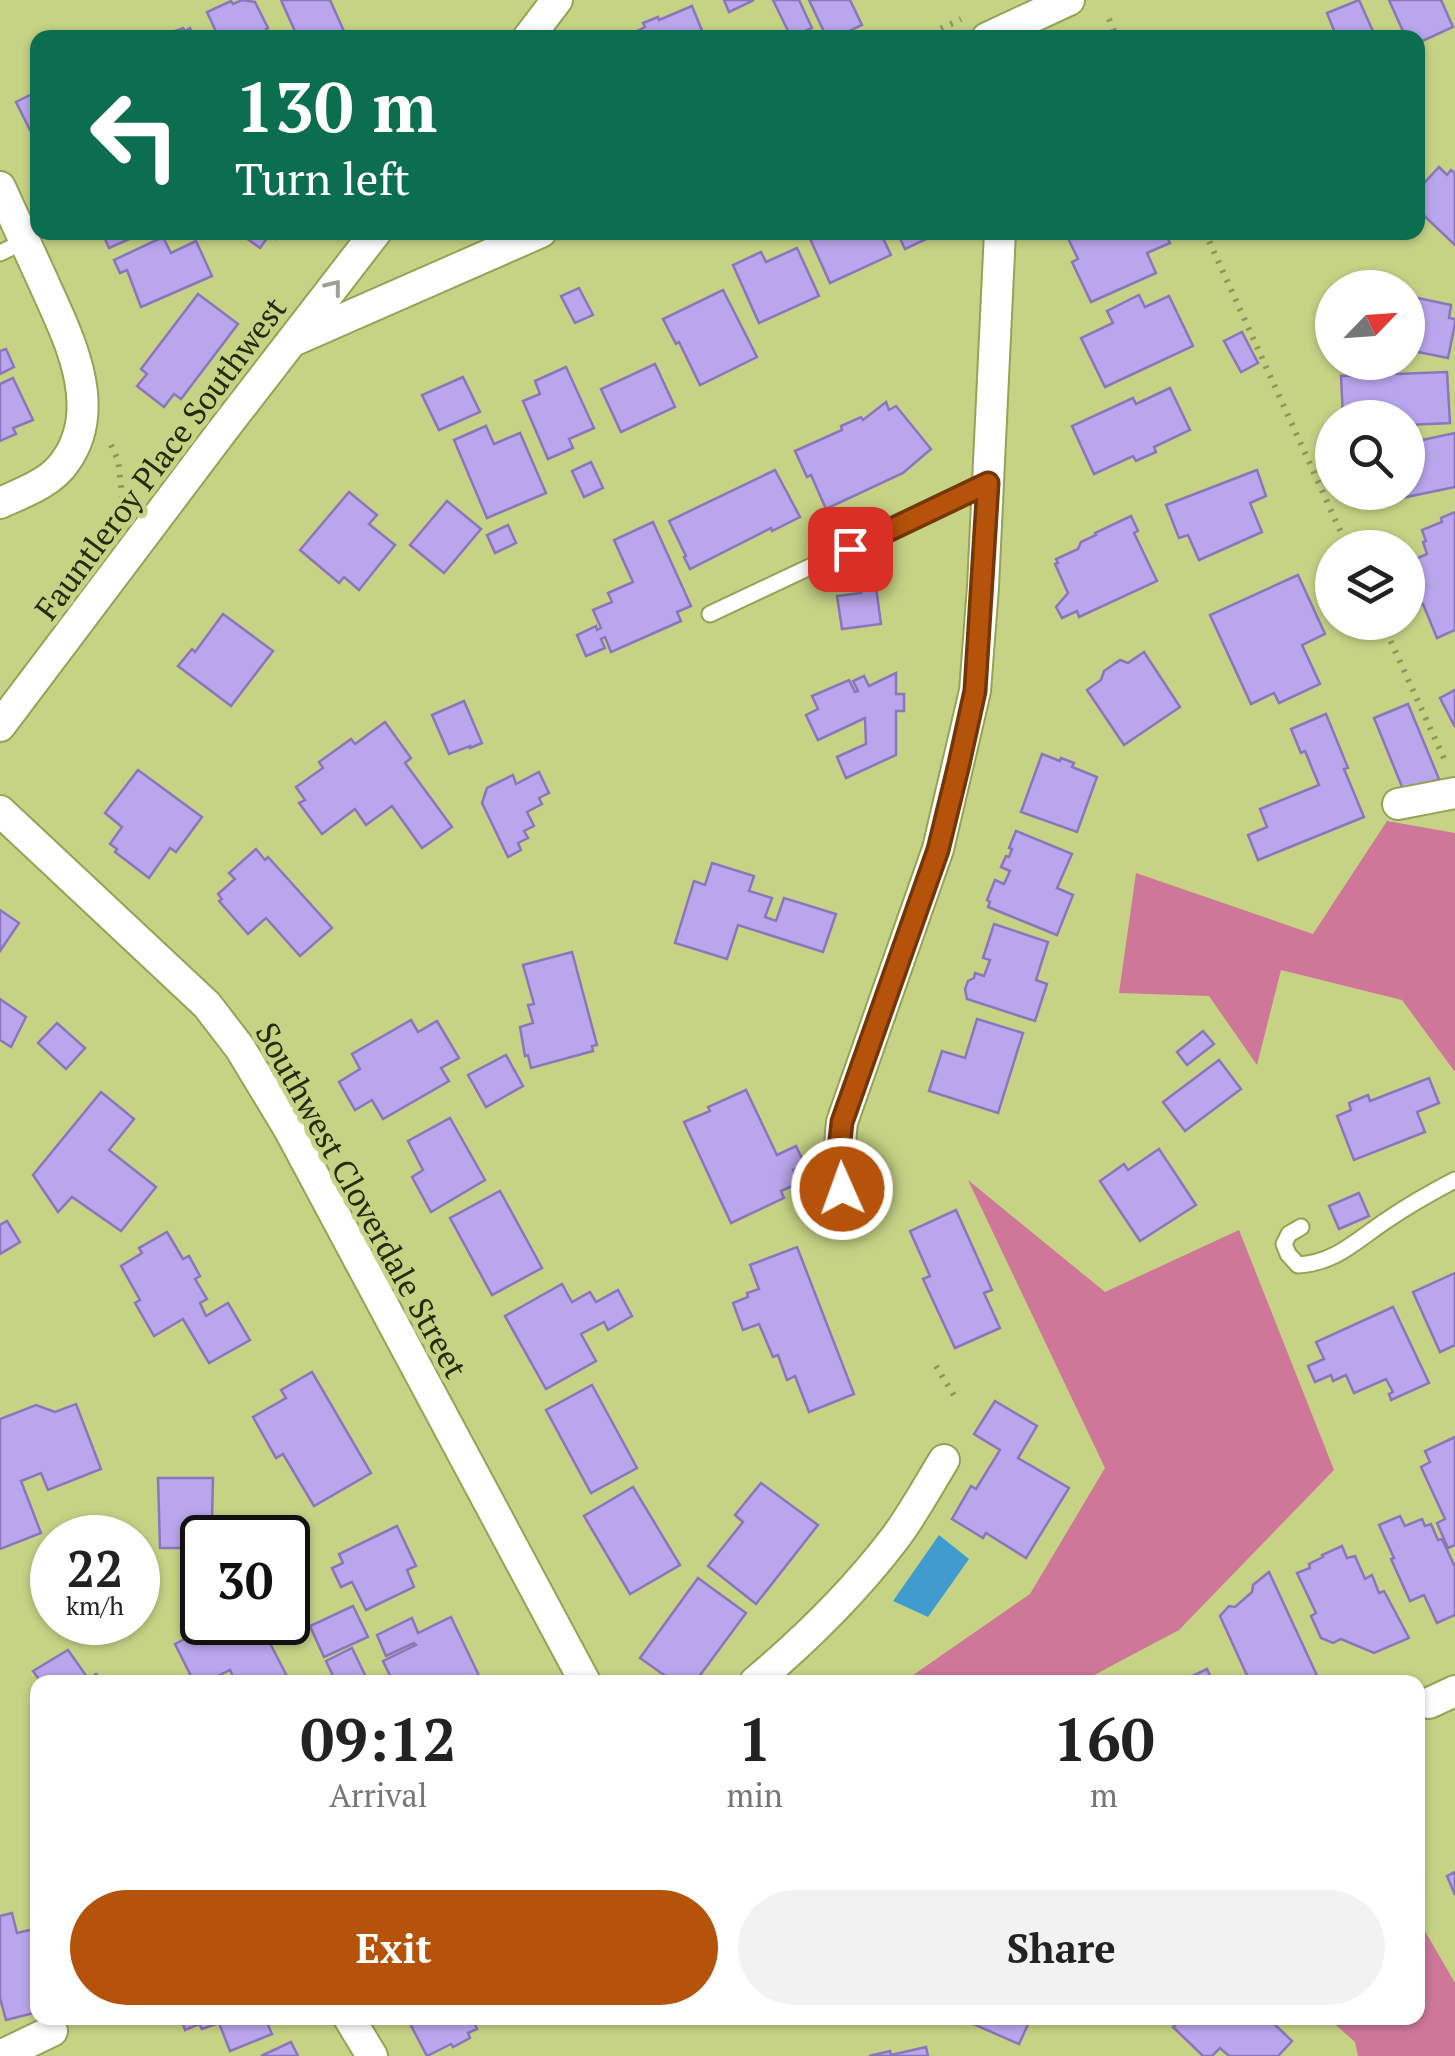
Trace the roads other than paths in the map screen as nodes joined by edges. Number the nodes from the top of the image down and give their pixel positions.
1 (557, 0) edge
2 (1068, 0) edge
3 (534, 30) edge
4 (1008, 30) edge
5 (0, 187) edge
6 (370, 240) edge
7 (523, 240) edge
8 (1000, 240) edge
9 (12, 247) edge
10 (292, 342) junction
11 (988, 483) junction
12 (0, 503) edge
13 (710, 614) dead end
14 (0, 726) edge
15 (1454, 785) edge
16 (1398, 804) dead end
17 (0, 811) edge
18 (1455, 1180) edge
19 (851, 1215) dead end
20 (1301, 1227) dead end
21 (944, 1460) dead end
22 (581, 1675) edge
23 (763, 1675) edge
24 (353, 2025) edge
25 (52, 2031) dead end
26 (0, 2056) edge
27 (372, 2056) edge

1 - 3 street
2 - 4 street
5 - 9 street
10 -> 6 street, Fauntleroy Place Southwest
7 - 10 street
8 - 11 street
9 - 12 street
10 - 14 street, Fauntleroy Place Southwest
11 - 13 lane
11 - 19 street
15 - 16 street
17 - 22 street, Southwest Cloverdale Street
18 - 20 lane
21 - 23 street
24 - 27 street
25 - 26 street

